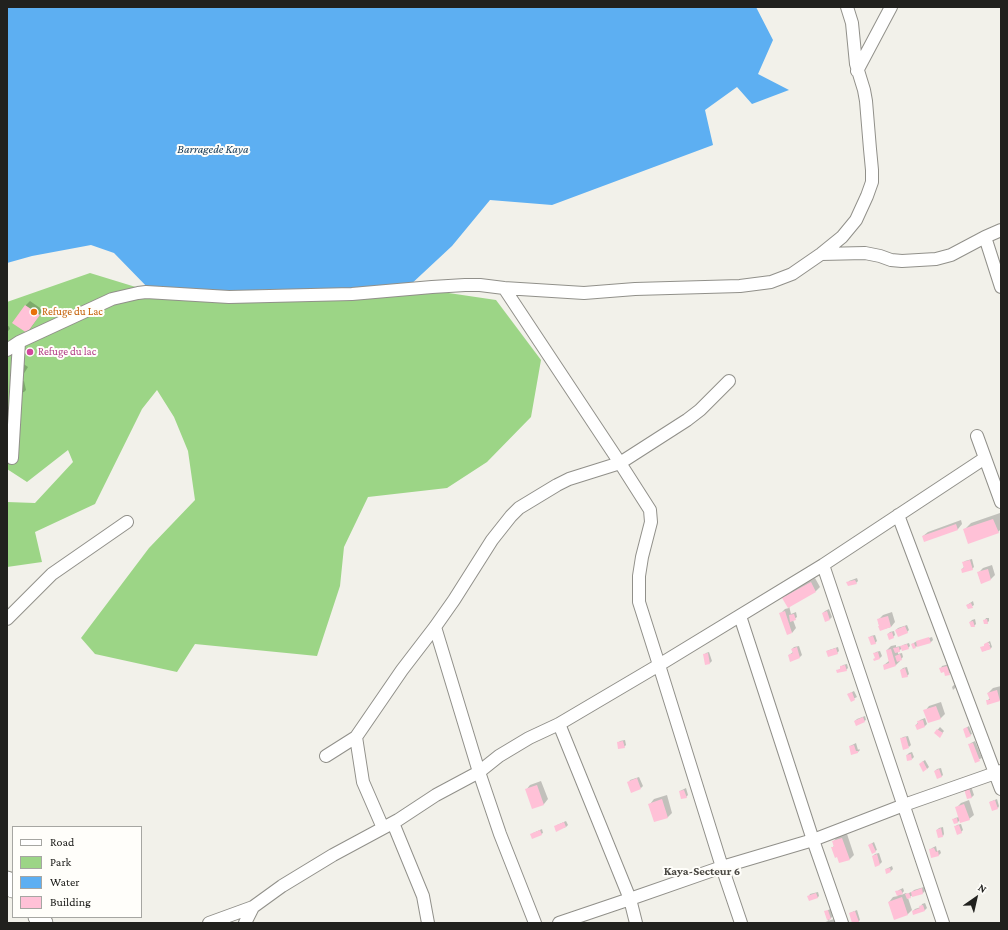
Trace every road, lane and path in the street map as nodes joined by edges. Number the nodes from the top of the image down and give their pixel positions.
1 (847, 7) edge
2 (891, 7) edge
3 (857, 71) junction
4 (1001, 230) edge
5 (985, 236) junction
6 (821, 254) junction
7 (1001, 287) edge
8 (504, 288) junction
9 (19, 342) junction
10 (7, 350) edge
11 (729, 381) dead end
12 (977, 436) dead end
13 (12, 458) dead end
14 (985, 458) junction
15 (620, 463) junction
16 (1001, 502) edge
17 (898, 515) junction
18 (127, 522) dead end
19 (823, 565) junction
20 (740, 616) junction
21 (7, 619) edge
22 (435, 627) junction
23 (660, 665) junction
24 (559, 724) junction
25 (356, 737) junction
26 (326, 756) dead end
27 (479, 772) junction
28 (998, 772) edge
29 (1001, 789) edge
30 (904, 805) junction
31 (388, 825) junction
32 (813, 840) junction
33 (722, 866) junction
34 (630, 899) junction
35 (253, 907) junction
36 (209, 923) edge
37 (245, 923) edge
38 (428, 923) edge
39 (535, 923) edge
40 (559, 923) edge
41 (636, 923) edge
42 (741, 923) edge
43 (842, 923) edge
44 (943, 923) edge

1 - 3 street
2 - 3 street
3 - 6 street
4 - 5 street
5 - 6 street
5 - 7 street
6 - 8 street
8 - 9 street
8 - 15 street
9 - 10 street
9 - 13 street
11 - 15 street
12 - 14 street
14 - 16 street
14 - 17 street
15 - 22 street
15 - 23 street
17 - 19 street
17 - 28 street
18 - 21 street
19 - 20 street
19 - 30 street
20 - 23 street
20 - 32 street
22 - 25 street
22 - 27 street
23 - 24 street
23 - 33 street
24 - 27 street
24 - 34 street
25 - 26 street
25 - 31 street
27 - 31 street
27 - 39 street
28 - 29 street
28 - 30 street
30 - 32 street
30 - 44 street
31 - 35 street
31 - 38 street
32 - 33 street
32 - 43 street
33 - 34 street
33 - 42 street
34 - 40 street
34 - 41 street
35 - 36 street
35 - 37 street

